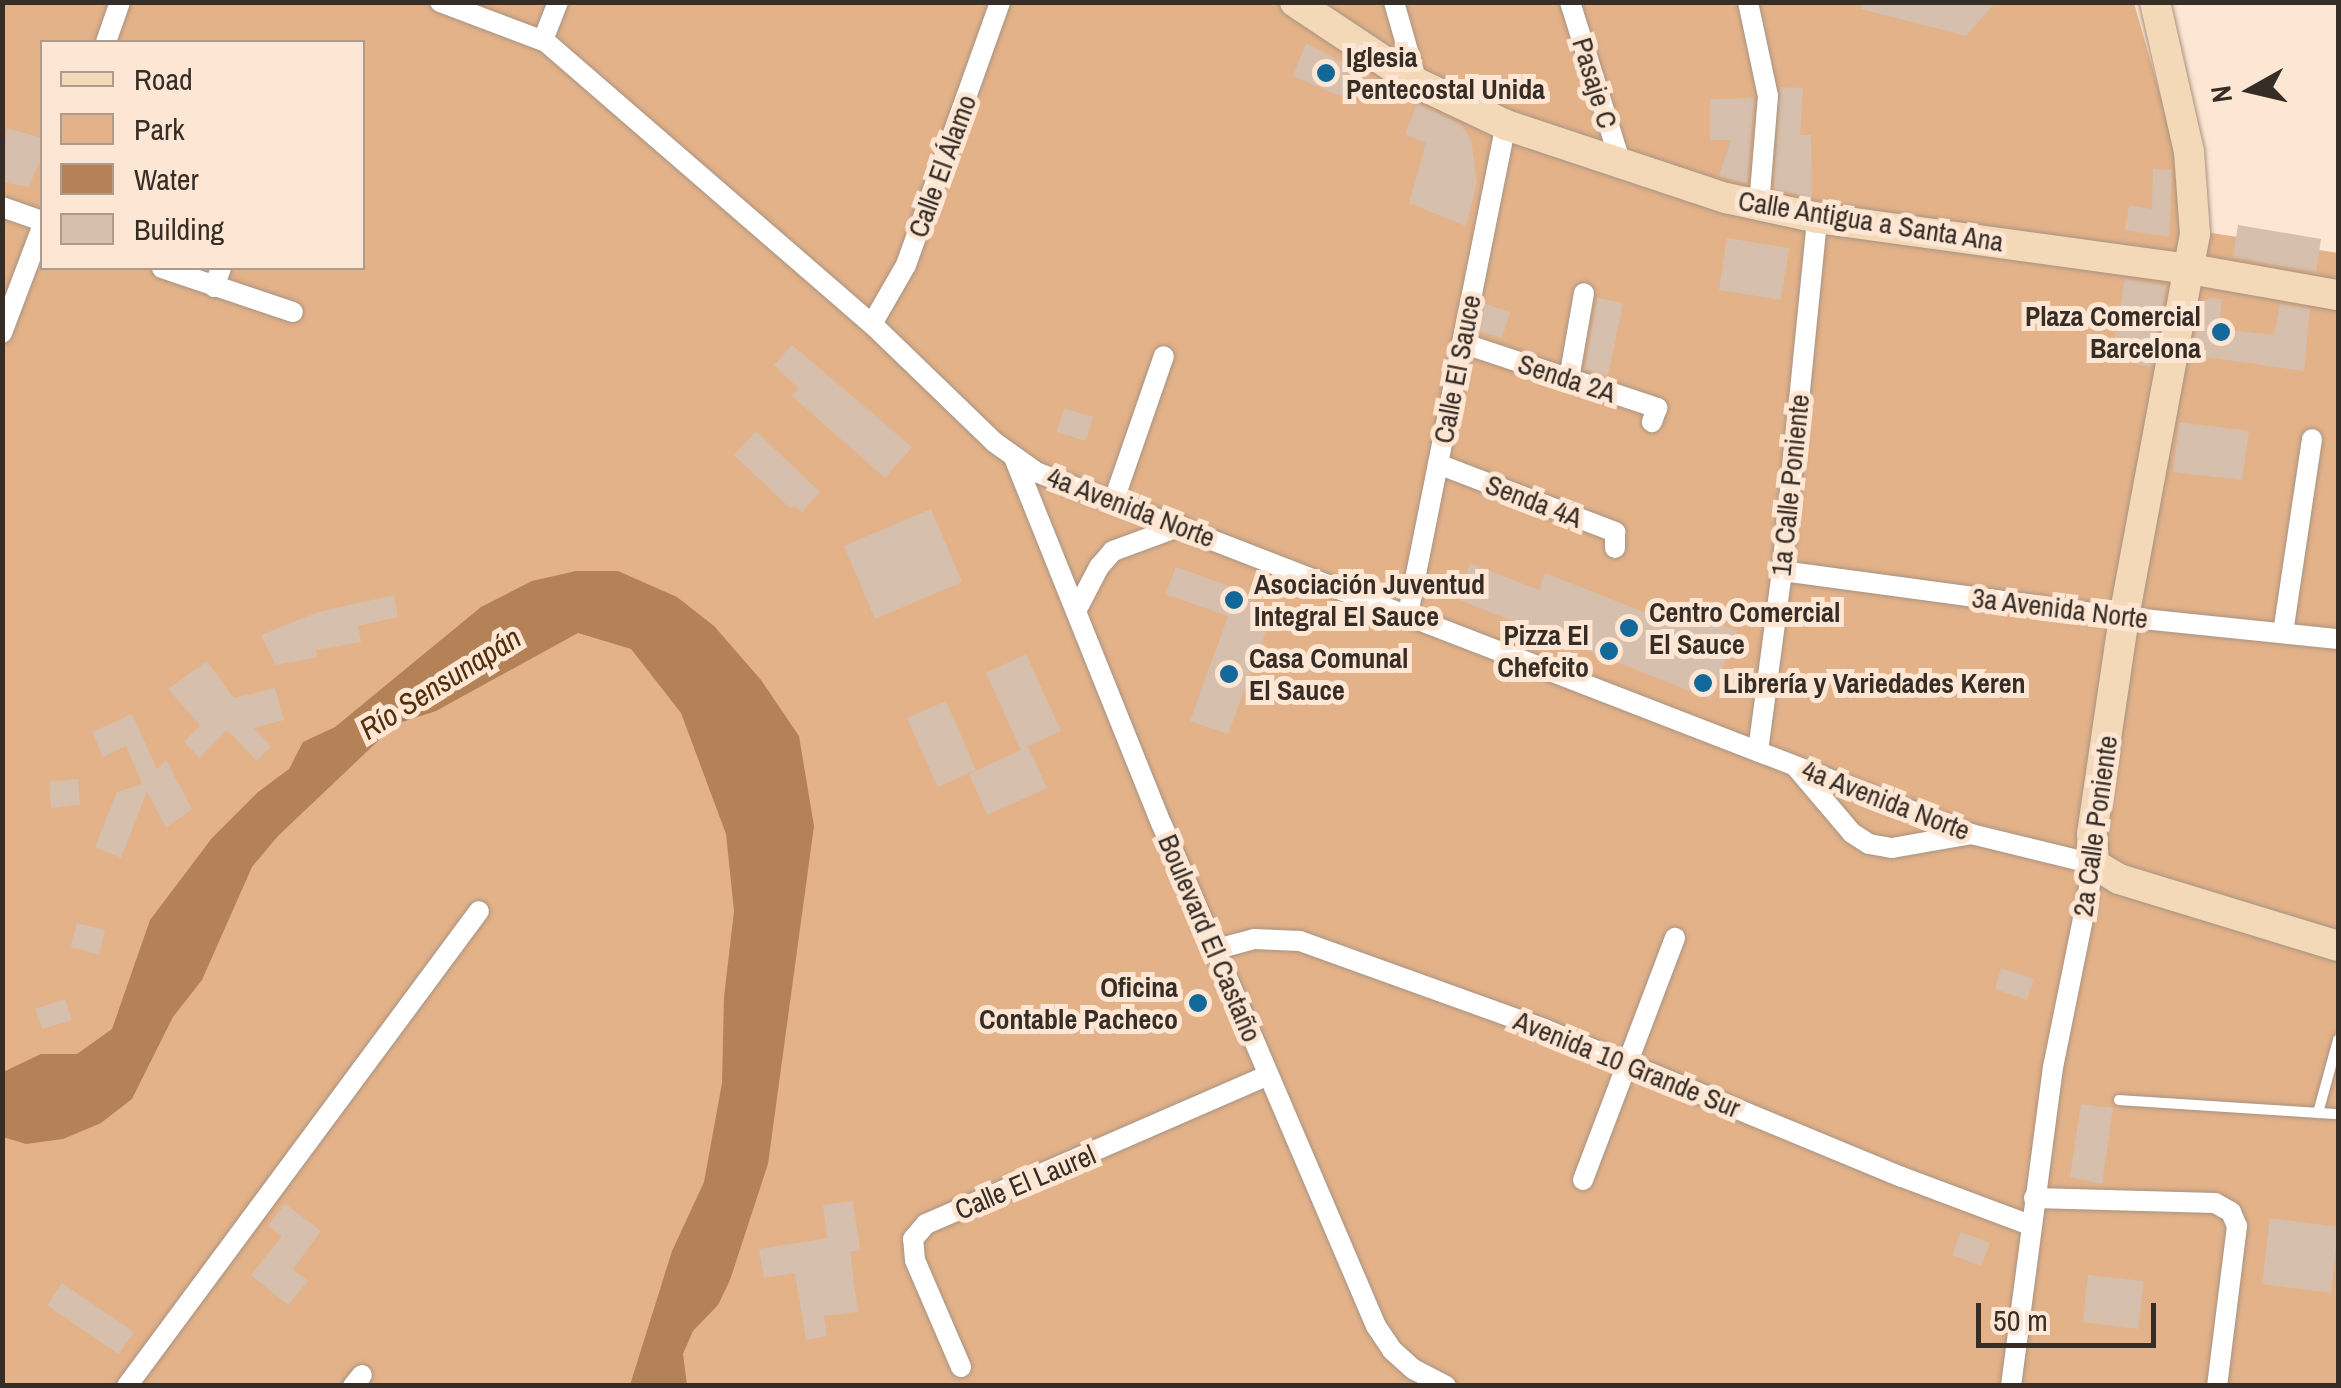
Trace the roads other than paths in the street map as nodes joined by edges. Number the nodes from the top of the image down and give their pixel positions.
1 (120, 2) edge
2 (440, 2) edge
3 (558, 2) edge
4 (1000, 2) edge
5 (1295, 2) edge
6 (1394, 2) edge
7 (1570, 2) edge
8 (1748, 2) edge
9 (2155, 2) edge
10 (107, 40) edge
11 (543, 40) junction
12 (1417, 83) junction
13 (1506, 125) junction
14 (1620, 164) junction
15 (1760, 205) junction
16 (2, 206) edge
17 (1817, 218) junction
18 (40, 223) edge
19 (40, 229) edge
20 (2190, 269) junction
21 (174, 270) edge
22 (218, 277) edge
23 (1584, 293) dead end
24 (2338, 295) edge
25 (293, 312) dead end
26 (872, 324) junction
27 (2, 333) edge
28 (1462, 343) junction
29 (1164, 356) dead end
30 (1569, 379) junction
31 (1652, 422) dead end
32 (2312, 440) dead end
33 (1015, 460) junction
34 (1438, 464) junction
35 (1114, 500) junction
36 (1181, 526) junction
37 (1614, 548) dead end
38 (1782, 570) junction
39 (1076, 611) junction
40 (1408, 614) junction
41 (2124, 617) junction
42 (2284, 633) junction
43 (2338, 639) edge
44 (1758, 751) junction
45 (1795, 765) junction
46 (1971, 834) junction
47 (2094, 864) junction
48 (479, 911) dead end
49 (1676, 938) dead end
50 (2338, 946) edge
51 (1217, 949) junction
52 (2338, 1040) edge
53 (1628, 1064) junction
54 (1267, 1076) junction
55 (2119, 1100) dead end
56 (2318, 1113) junction
57 (2338, 1114) edge
58 (1583, 1180) dead end
59 (2034, 1198) junction
60 (2030, 1225) junction
61 (961, 1367) dead end
62 (127, 1386) edge
63 (1446, 1386) edge
64 (2011, 1386) edge
65 (2217, 1386) edge

1 - 10 street
2 - 11 street, 4a Avenida Norte
3 - 11 street
4 - 26 street, Calle El Álamo
5 - 12 main road, Calle Antigua a Santa Ana
6 - 12 street
7 - 14 street, Pasaje C
8 - 15 street
9 - 20 main road, 2a Calle Poniente
11 - 26 street, 4a Avenida Norte
12 - 13 main road, Calle Antigua a Santa Ana
13 - 14 main road, Calle Antigua a Santa Ana
13 - 28 street, Calle El Sauce
14 - 15 main road, Calle Antigua a Santa Ana
15 - 17 main road, Calle Antigua a Santa Ana
16 - 18 street
17 - 20 main road, Calle Antigua a Santa Ana
17 - 38 street, 1a Calle Poniente
19 - 27 street
20 - 24 main road, Calle Antigua a Santa Ana
20 - 41 main road, 2a Calle Poniente
21 - 22 street
22 - 25 street
23 - 30 street
26 - 33 street, 4a Avenida Norte
28 - 30 street, Senda 2A
28 - 34 street, Calle El Sauce
29 - 35 street
30 - 31 street, Senda 2A
32 - 42 street
33 - 35 street, 4a Avenida Norte
33 - 39 street, Boulevard El Castaño
34 - 37 street, Senda 4A
34 - 40 street, Calle El Sauce
35 - 36 street, 4a Avenida Norte
36 - 39 street
36 - 40 street, 4a Avenida Norte
38 - 41 street, 3a Avenida Norte
38 - 44 street, 1a Calle Poniente
39 - 51 street, Boulevard El Castaño
40 - 44 street, 4a Avenida Norte
41 - 42 street, 3a Avenida Norte
41 - 47 main road, 2a Calle Poniente
42 - 43 street, 3a Avenida Norte
44 - 45 street, 4a Avenida Norte
45 - 46 street, 4a Avenida Norte
45 - 46 street
46 - 47 street, 4a Avenida Norte
47 - 50 main road, 4a Avenida Norte
47 - 59 street, 2a Calle Poniente
48 - 62 street
49 - 53 street
51 - 53 street, Avenida 10 Grande Sur
51 - 54 street, Boulevard El Castaño
52 - 56 lane
53 - 58 street
53 - 60 street, Avenida 10 Grande Sur
54 - 61 street, Calle El Laurel
54 - 63 street, Boulevard El Castaño
55 - 56 lane
56 - 57 lane
59 - 60 street, 2a Calle Poniente
59 - 65 street
60 - 64 street, 2a Calle Poniente

